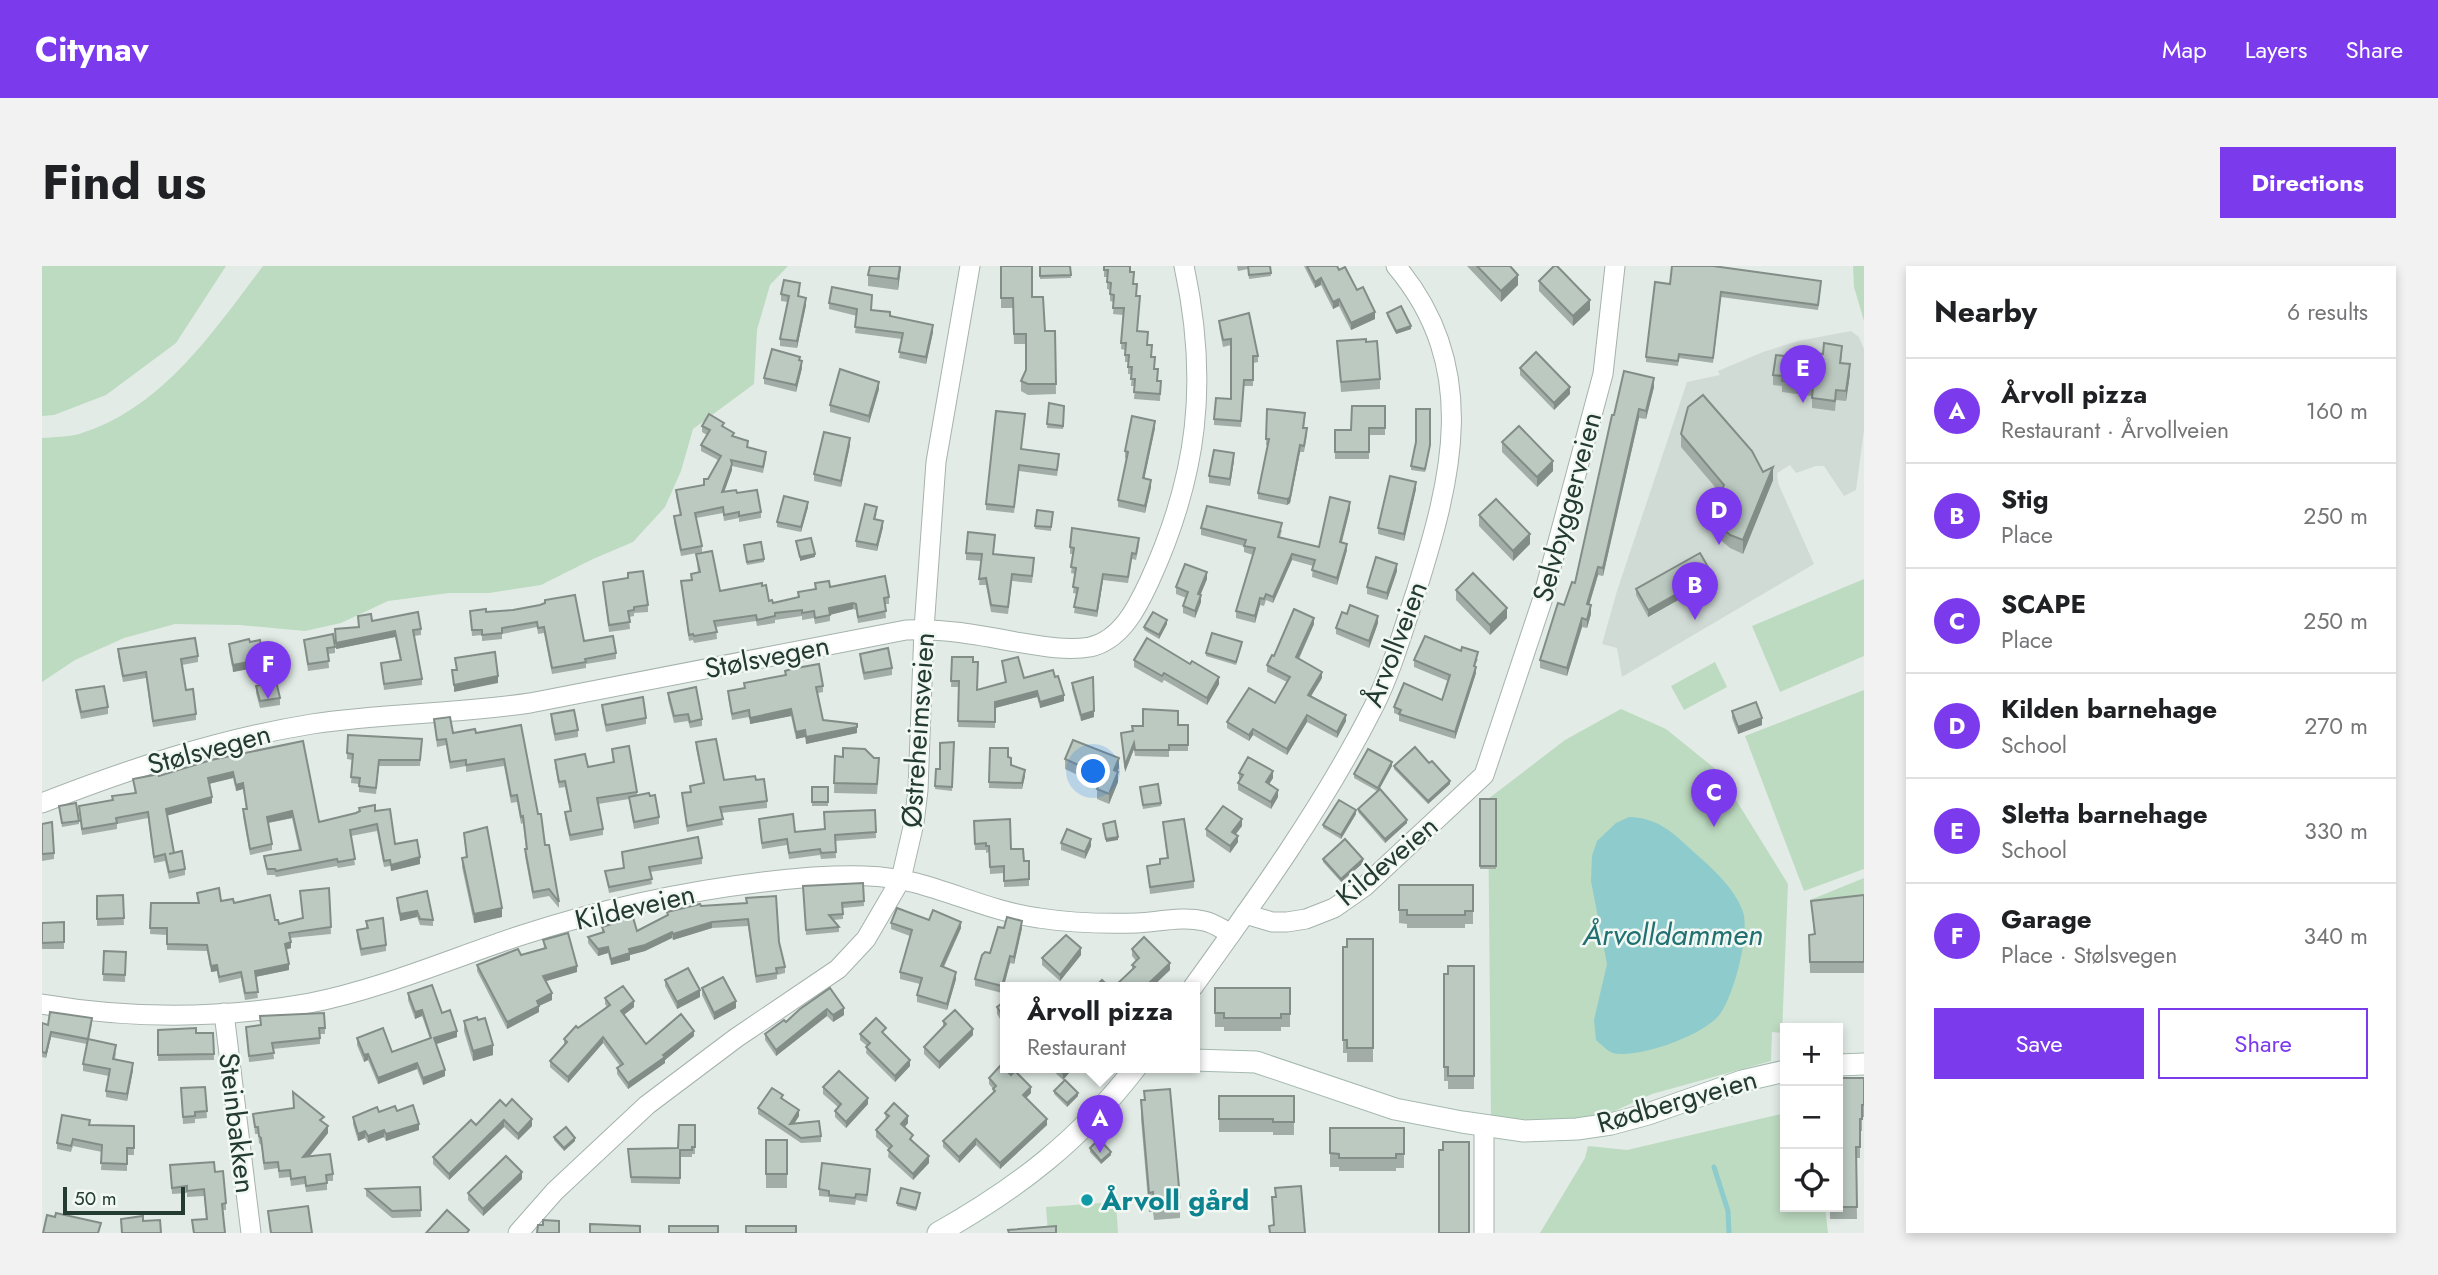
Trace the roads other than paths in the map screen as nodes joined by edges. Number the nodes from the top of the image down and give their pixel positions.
1 (970, 266) edge
2 (1184, 266) edge
3 (1396, 266) edge
4 (1615, 266) edge
5 (924, 629) junction
6 (1496, 743) joint
7 (42, 803) edge
8 (901, 879) junction
9 (1245, 914) junction
10 (1231, 934) junction
11 (1197, 982) edge
12 (42, 1004) edge
13 (224, 1013) junction
14 (1200, 1060) edge
15 (1864, 1064) edge
16 (1843, 1065) edge
17 (1780, 1072) edge
18 (1131, 1073) edge
19 (1484, 1125) junction
20 (251, 1233) edge
21 (518, 1233) edge
22 (939, 1233) edge
23 (1483, 1233) edge

1 - 5 street, Østreheimsveien
2 - 5 street, Stølsvegen
3 - 9 street, Årvollveien
4 - 6 street, Selvbyggerveien
5 - 7 street, Stølsvegen
5 - 8 street, Østreheimsveien
6 - 9 street, Kildeveien
8 - 10 street, Kildeveien
8 - 13 street, Kildeveien
8 - 21 street, Østreheimsveien
9 - 10 street, Årvollveien
10 - 11 street, Årvollveien
12 - 13 street, Kildeveien
13 - 20 street, Steinbakken
14 - 19 street, Rødbergveien
15 - 16 street
17 - 19 street, Rødbergveien
18 - 22 street
19 - 23 street

